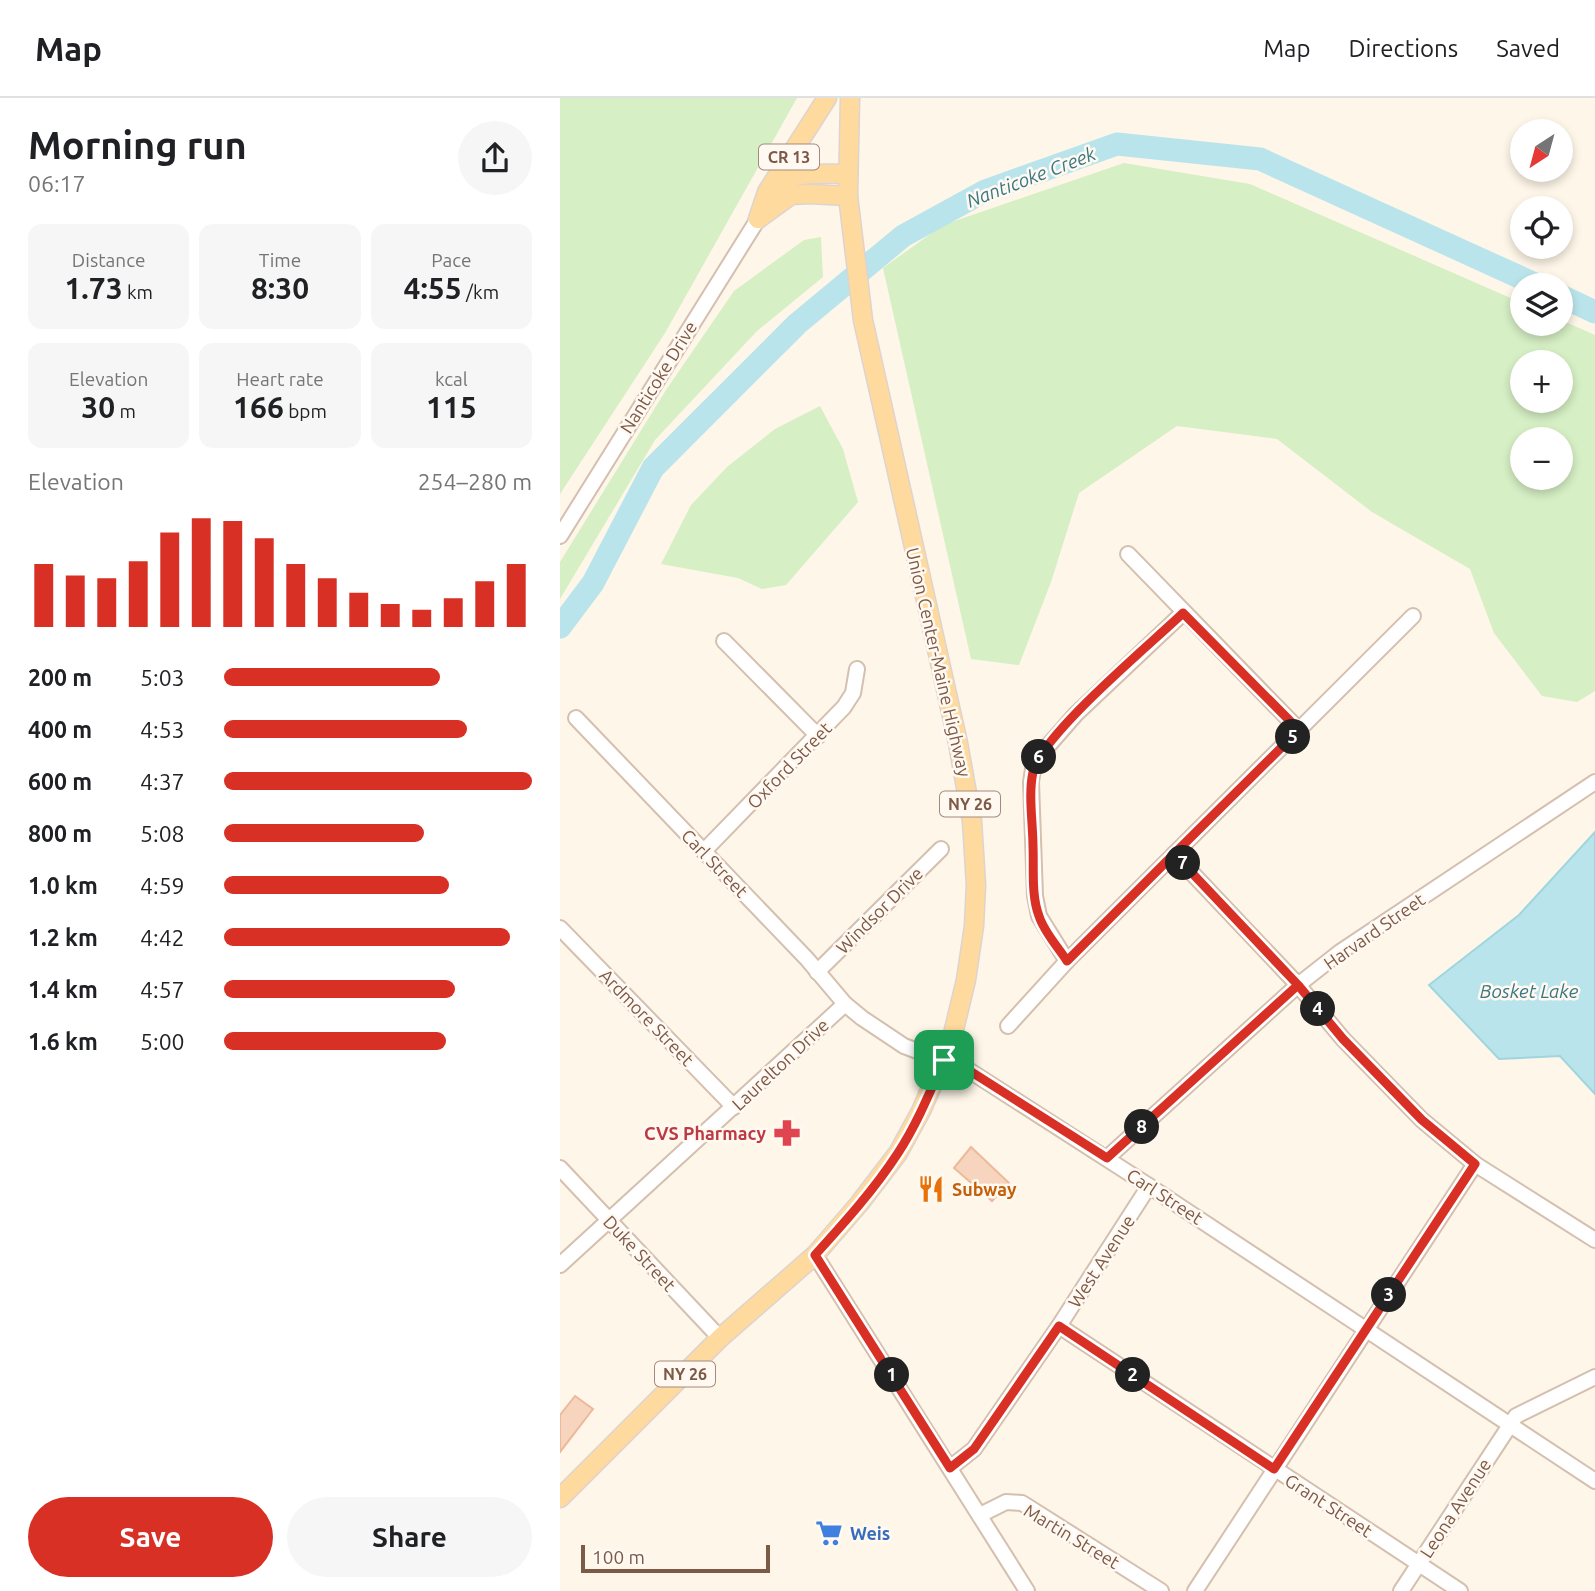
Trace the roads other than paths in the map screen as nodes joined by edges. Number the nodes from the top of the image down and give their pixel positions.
1 (827, 98) edge
2 (850, 98) edge
3 (848, 174) junction
4 (767, 192) junction
5 (848, 196) junction
6 (758, 219) junction
7 (560, 536) edge
8 (1128, 554) dead end
9 (1183, 613) junction
10 (1413, 616) dead end
11 (724, 641) dead end
12 (857, 669) dead end
13 (576, 718) dead end
14 (1299, 730) junction
15 (818, 736) junction
16 (1595, 782) edge
17 (941, 849) dead end
18 (704, 851) junction
19 (1174, 854) junction
20 (560, 928) edge
21 (1067, 961) junction
22 (817, 972) junction
23 (1298, 985) junction
24 (845, 1004) junction
25 (1008, 1026) dead end
26 (944, 1060) junction
27 (734, 1107) junction
28 (1107, 1158) junction
29 (1475, 1164) junction
30 (560, 1168) edge
31 (1149, 1186) junction
32 (609, 1220) junction
33 (1595, 1240) edge
34 (815, 1255) junction
35 (560, 1265) edge
36 (1059, 1326) junction
37 (1366, 1329) junction
38 (720, 1338) junction
39 (1595, 1377) edge
40 (1509, 1425) junction
41 (950, 1468) junction
42 (1274, 1469) junction
43 (1595, 1480) edge
44 (560, 1498) edge
45 (980, 1515) junction
46 (1419, 1564) junction
47 (1027, 1591) edge
48 (1161, 1591) edge
49 (1195, 1591) edge
50 (1401, 1591) edge
51 (1460, 1591) edge

1 - 4 main road, CR 13
2 - 3 main road, Union Center-Maine Highway / NY 26
3 - 4 main road, CR 13
3 - 5 main road, Union Center-Maine Highway / NY 26
4 - 6 main road, CR 13
5 - 6 main road, CR 13
5 - 26 main road, Union Center-Maine Highway / NY 26
6 - 7 street, Nanticoke Drive / CR 13
8 - 9 street
9 - 14 street
9 - 21 street
10 - 14 street
11 - 15 street
12 - 15 street, Oxford Street
13 - 18 street, Carl Street
14 - 19 street
15 - 18 street, Oxford Street
16 - 23 street, Harvard Street
17 - 22 street, Windsor Drive
18 - 22 street, Carl Street
19 - 21 street
19 - 23 street
20 - 27 street, Ardmore Street
21 - 25 street
22 - 24 street, Carl Street
23 - 28 street, Harvard Street
23 - 29 street
24 - 26 street, Carl Street
24 - 27 street, Laurelton Drive
26 - 28 street, Carl Street
26 - 34 main road, Union Center-Maine Highway / NY 26
27 - 32 street, Laurelton Drive
28 - 31 street, Carl Street
29 - 33 street
29 - 37 street
30 - 32 street, Duke Street
31 - 36 street, West Avenue
31 - 37 street, Carl Street
32 - 35 street, Laurelton Drive
32 - 38 street, Duke Street
34 - 38 main road, Union Center-Maine Highway / NY 26
34 - 41 street
36 - 41 street, West Avenue
36 - 42 street, Grant Street
37 - 40 street, Carl Street
37 - 42 street
38 - 44 main road, Union Center-Maine Highway / NY 26
39 - 40 street
40 - 43 street, Carl Street
40 - 46 street, Leona Avenue
41 - 45 street
42 - 46 street, Grant Street
42 - 49 street
45 - 47 street
45 - 48 street, Martin Street
46 - 50 street, Leona Avenue
46 - 51 street, Grant Street

